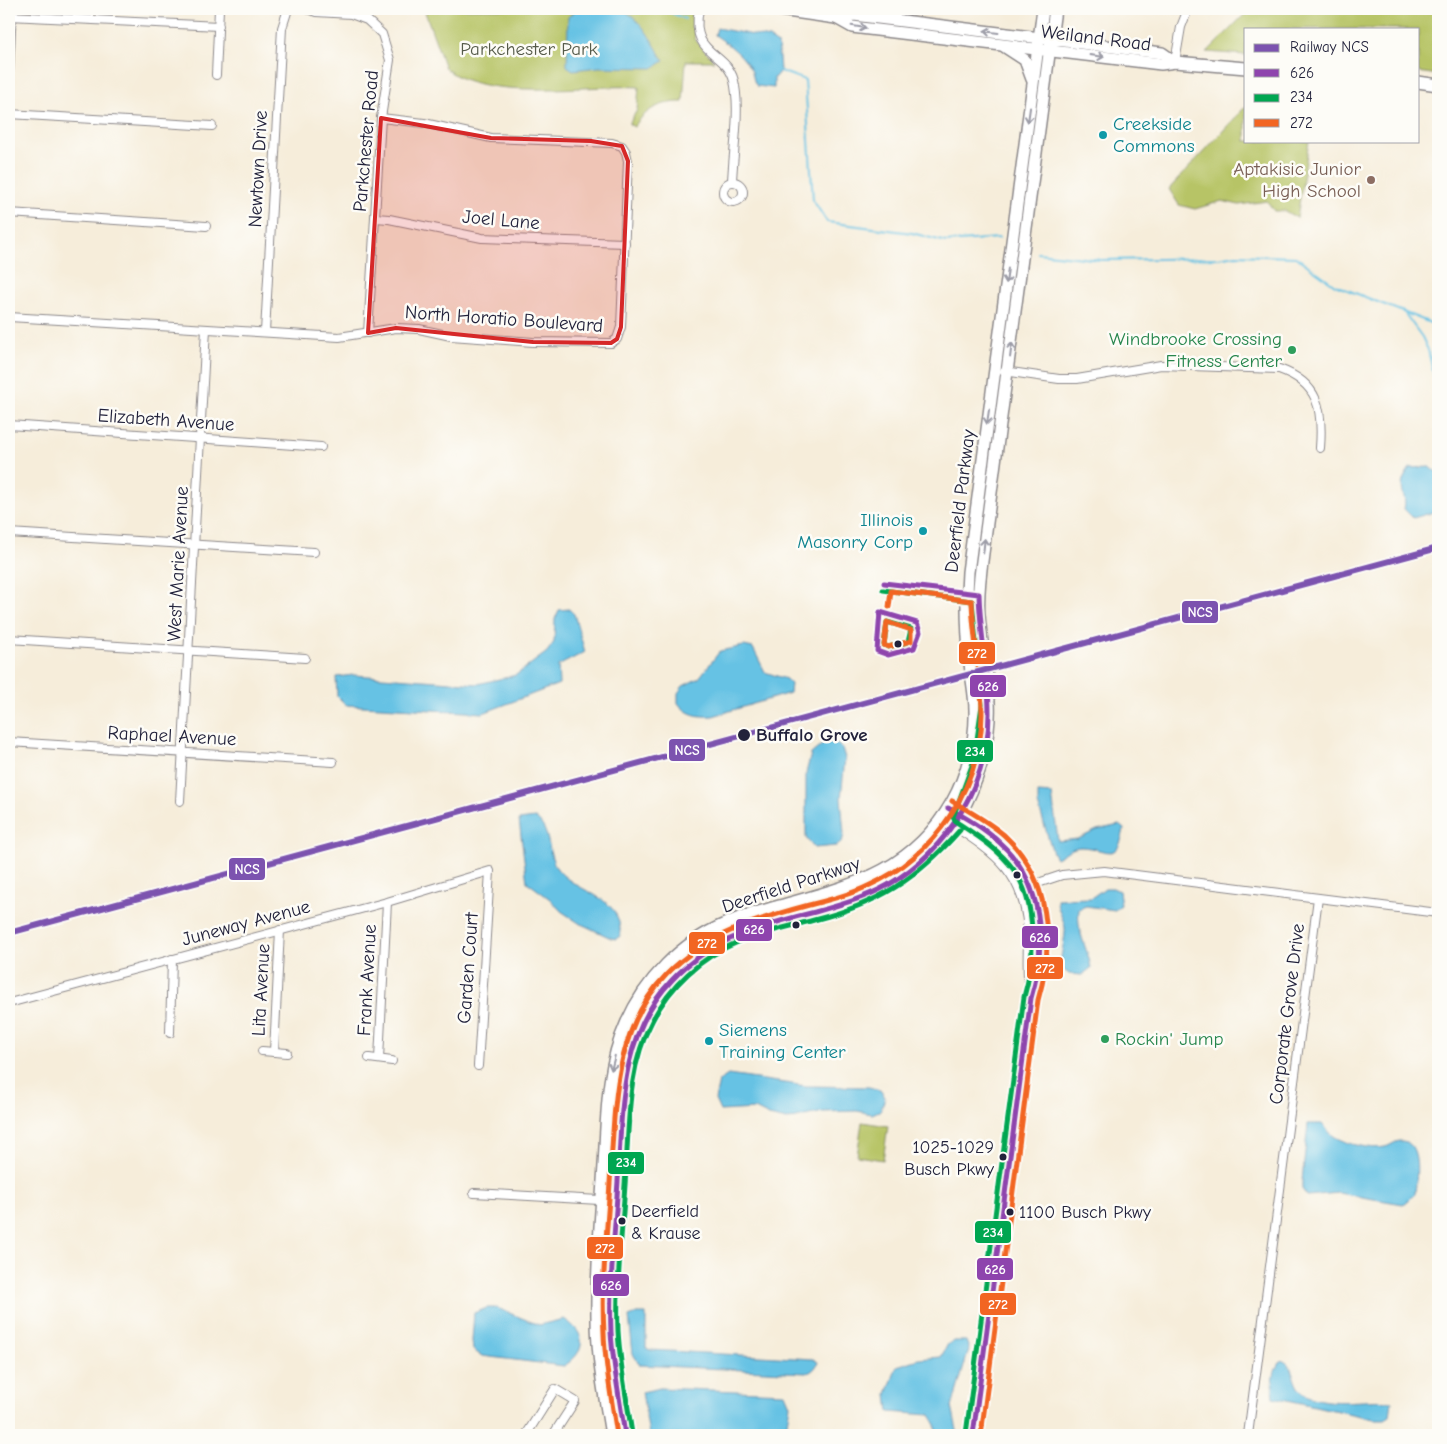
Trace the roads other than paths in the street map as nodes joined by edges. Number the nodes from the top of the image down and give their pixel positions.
1 (219, 9) edge
2 (288, 9) edge
3 (308, 9) edge
4 (699, 9) edge
5 (773, 9) edge
6 (1043, 9) edge
7 (1055, 9) edge
8 (1188, 9) edge
9 (11, 13) edge
10 (838, 14) edge
11 (219, 26) junction
12 (1044, 44) junction
13 (1002, 45) junction
14 (1175, 62) junction
15 (1244, 68) edge
16 (9, 74) edge
17 (216, 75) dead end
18 (1420, 82) edge
19 (1033, 84) junction
20 (1438, 85) edge
21 (9, 114) edge
22 (381, 118) junction
23 (212, 126) dead end
24 (732, 182) dead end
25 (9, 212) edge
26 (375, 218) junction
27 (206, 226) dead end
28 (625, 243) junction
29 (9, 316) edge
30 (206, 329) junction
31 (265, 332) junction
32 (368, 333) junction
33 (995, 369) junction
34 (1008, 372) junction
35 (9, 425) edge
36 (201, 439) junction
37 (321, 448) dead end
38 (1320, 448) dead end
39 (9, 533) edge
40 (195, 545) junction
41 (314, 552) dead end
42 (9, 639) edge
43 (189, 650) junction
44 (306, 658) dead end
45 (9, 742) edge
46 (184, 752) junction
47 (332, 762) dead end
48 (180, 801) dead end
49 (945, 812) junction
50 (957, 820) junction
51 (490, 871) joint
52 (1031, 885) junction
53 (1019, 889) junction
54 (1318, 898) junction
55 (388, 902) junction
56 (1438, 913) edge
57 (280, 930) junction
58 (172, 959) junction
59 (1031, 998) junction
60 (9, 1003) edge
61 (170, 1034) dead end
62 (262, 1051) dead end
63 (274, 1052) junction
64 (287, 1053) dead end
65 (369, 1058) dead end
66 (379, 1059) junction
67 (392, 1060) dead end
68 (478, 1066) dead end
69 (474, 1193) dead end
70 (602, 1200) junction
71 (617, 1201) junction
72 (526, 1435) edge
73 (553, 1435) edge
74 (611, 1435) edge
75 (624, 1435) edge
76 (973, 1435) edge
77 (1248, 1435) edge

1 - 11 street
2 - 31 street, Newtown Drive
3 - 22 street, Parkchester Road
4 - 24 street
5 - 10 main road, Weiland Road
6 - 12 main road, Deerfield Parkway
7 - 12 main road, Deerfield Parkway
8 - 14 street
9 - 11 street
9 - 16 street
12 -> 10 main road, Weiland Road
10 -> 13 main road, Weiland Road
11 - 17 street
12 - 13 main road, Weiland Road
12 - 14 main road, Weiland Road
12 - 19 main road, Deerfield Parkway
34 -> 12 main road, Deerfield Parkway
13 - 19 main road
14 - 15 main road, Weiland Road
18 - 20 main road
19 -> 33 main road, Deerfield Parkway
21 - 23 street
22 - 26 street, Parkchester Road
22 - 28 street, North Horatio Boulevard
25 - 27 street
26 - 28 street, Joel Lane
26 - 32 street, Parkchester Road
28 - 32 street, North Horatio Boulevard
29 - 30 street, North Horatio Boulevard
30 - 31 street, North Horatio Boulevard
30 - 36 street, West Marie Avenue
31 - 32 street, North Horatio Boulevard
33 - 34 street
33 -> 49 main road, Deerfield Parkway
34 - 38 street
50 -> 34 main road, Deerfield Parkway
35 - 36 street, Elizabeth Avenue
36 - 37 street, Elizabeth Avenue
36 - 40 street, West Marie Avenue
39 - 40 street
40 - 41 street
40 - 43 street, West Marie Avenue
42 - 43 street
43 - 44 street
43 - 46 street, West Marie Avenue
45 - 46 street, Raphael Avenue
46 - 47 street, Raphael Avenue
46 - 48 street, West Marie Avenue
49 - 50 street
49 -> 70 main road, Deerfield Parkway
50 - 52 street
50 - 53 street
50 - 71 main road, Deerfield Parkway
51 - 55 street, Juneway Avenue
51 - 68 street, Garden Court
52 - 53 street
52 - 54 street
52 - 59 street
53 - 59 street
54 - 56 street
54 - 77 street, Corporate Grove Drive
55 - 57 street, Juneway Avenue
55 - 66 street, Frank Avenue
57 - 58 street, Juneway Avenue
57 - 63 street, Lita Avenue
58 - 60 street, Juneway Avenue
58 - 61 street
59 - 76 street
62 - 63 street
63 - 64 street
65 - 66 street
66 - 67 street
69 - 70 street
70 - 71 street
70 - 74 main road, Deerfield Parkway
71 - 75 main road, Deerfield Parkway
72 - 73 street

